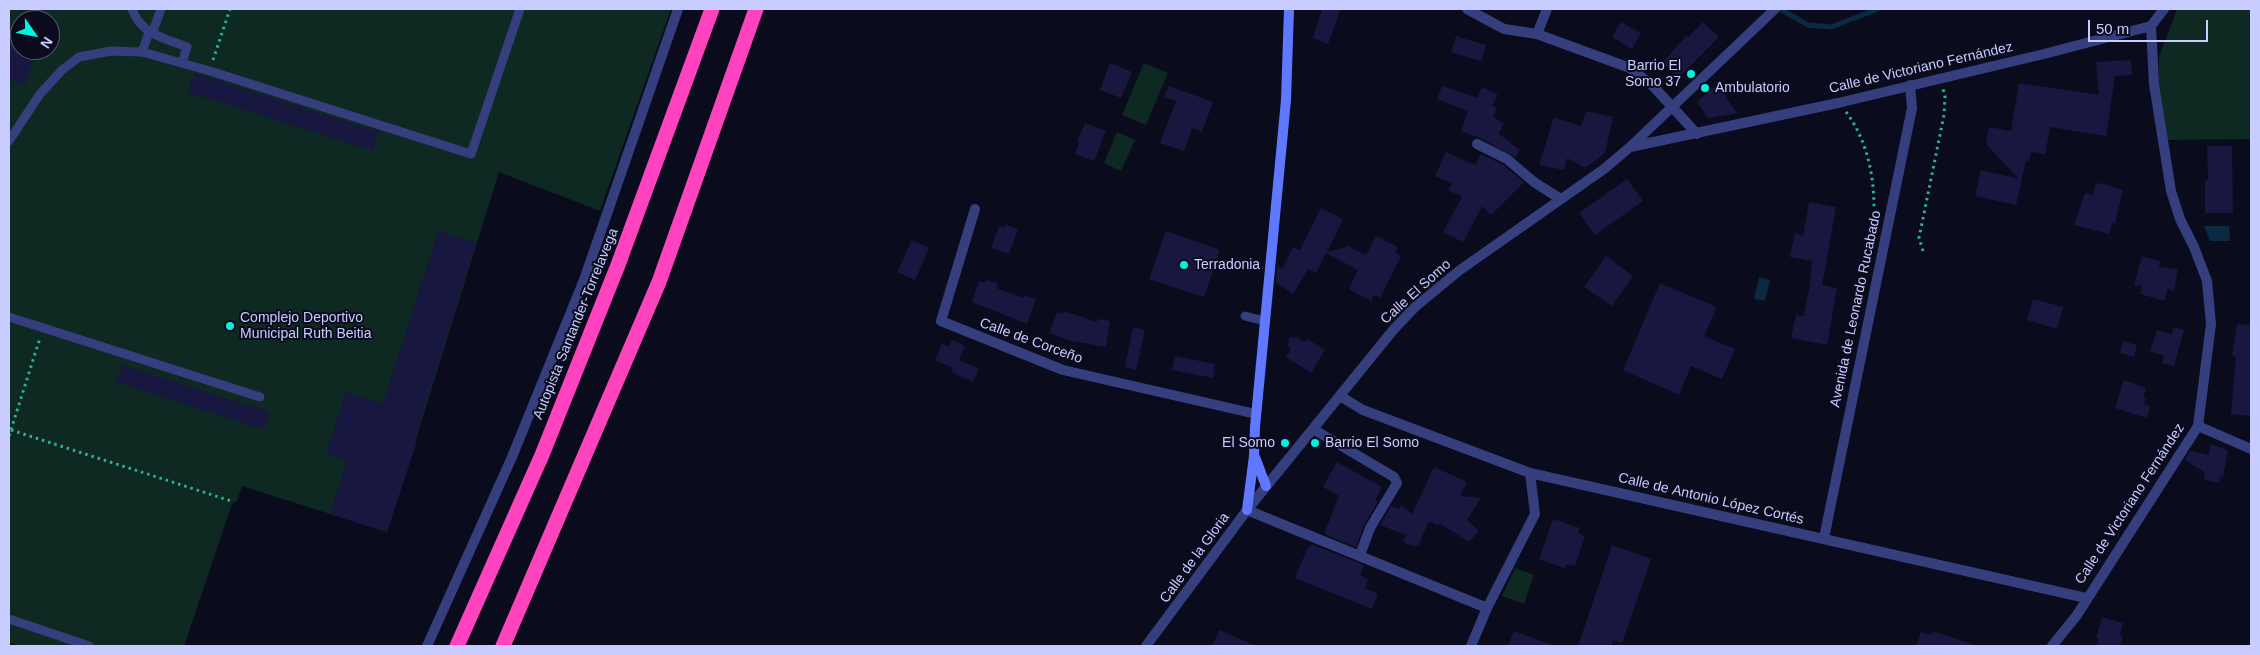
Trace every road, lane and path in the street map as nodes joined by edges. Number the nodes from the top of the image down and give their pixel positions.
1 (132, 9) edge
2 (161, 9) edge
3 (230, 9) edge
4 (520, 9) edge
5 (678, 9) edge
6 (712, 9) edge
7 (756, 9) edge
8 (1289, 9) edge
9 (1467, 9) edge
10 (1547, 9) edge
11 (1775, 9) edge
12 (2164, 9) edge
13 (2151, 26) junction
14 (150, 33) junction
15 (1538, 34) junction
16 (142, 52) junction
17 (182, 63) junction
18 (210, 71) junction
19 (1940, 78) junction
20 (1910, 85) junction
21 (1838, 103) junction
22 (1673, 107) junction
23 (1697, 134) junction
24 (9, 141) edge
25 (1478, 144) dead end
26 (1630, 147) junction
27 (1559, 198) junction
28 (975, 209) dead end
29 (1871, 236) dead end
30 (1923, 250) dead end
31 (1245, 316) dead end
32 (9, 317) edge
33 (1265, 321) junction
34 (43, 328) junction
35 (1340, 396) junction
36 (260, 397) dead end
37 (1256, 414) junction
38 (2198, 426) junction
39 (1313, 428) junction
40 (11, 430) junction
41 (9, 436) edge
42 (2251, 449) edge
43 (1254, 456) junction
44 (1530, 473) junction
45 (1266, 486) junction
46 (231, 501) dead end
47 (1247, 510) junction
48 (1824, 538) junction
49 (1360, 555) junction
50 (2086, 598) junction
51 (1487, 608) junction
52 (9, 619) edge
53 (89, 646) edge
54 (427, 646) edge
55 (457, 646) edge
56 (503, 646) edge
57 (1146, 646) edge
58 (1471, 646) edge
59 (2052, 646) edge

1 - 14 lane
2 - 14 lane
3 - 18 path
4 - 18 lane
5 - 54 street
6 - 55 highway, Autopista Santander-Torrelavega
7 - 56 highway
8 - 33 main road
9 - 15 street
10 - 15 street
11 - 22 street, Calle El Somo
12 - 13 street
13 - 19 street, Calle de Victoriano Fernández
13 - 38 street, Calle de Victoriano Fernández
14 - 16 lane
14 - 17 lane
15 - 22 street
16 - 17 lane
16 - 24 lane
17 - 18 lane
19 - 20 street, Calle de Victoriano Fernández
19 - 30 path
20 - 21 street, Calle de Victoriano Fernández
20 - 48 street, Avenida de Leonardo Rucabado
21 - 23 street, Calle de Victoriano Fernández
21 - 29 path
22 - 23 street
22 - 26 street, Calle El Somo
23 - 26 street, Calle de Victoriano Fernández
25 - 27 street
26 - 27 street, Calle El Somo
27 - 35 street, Calle El Somo
28 - 37 street, Calle de Corceño
31 - 33 lane
32 - 34 lane
33 - 37 main road
34 - 36 lane
34 - 40 path
35 - 39 street, Calle El Somo
35 - 44 street, Calle de Antonio López Cortés
37 - 43 main road
38 - 42 street, Calle de Victoriano Fernández
38 - 50 street, Calle de Victoriano Fernández
39 - 45 street, Calle El Somo
39 - 49 street
40 - 41 path
40 - 46 path
43 - 45 main road
43 - 47 main road
44 - 48 street, Calle de Antonio López Cortés
44 - 51 street
45 - 47 street, Calle de la Gloria
47 - 49 street
47 - 57 street, Calle de la Gloria
48 - 50 street, Calle de Antonio López Cortés
49 - 51 street
50 - 59 street, Calle de Victoriano Fernández
51 - 58 street
52 - 53 lane

